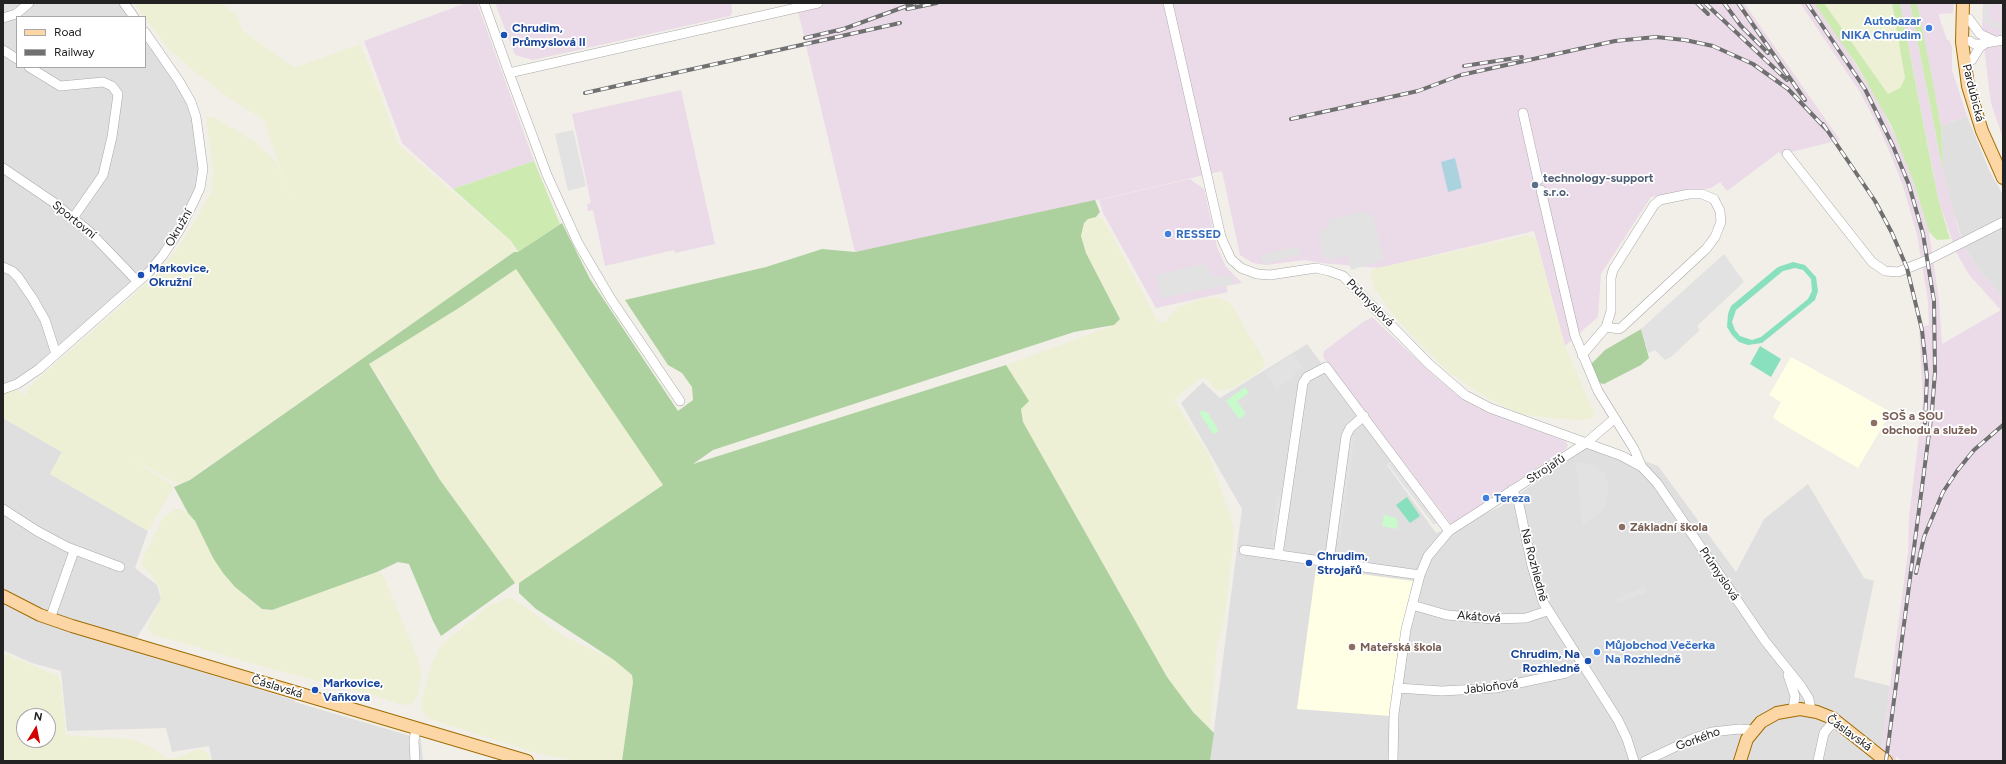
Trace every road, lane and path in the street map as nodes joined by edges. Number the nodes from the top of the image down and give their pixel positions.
1 (30, 3) edge
2 (124, 3) edge
3 (484, 3) edge
4 (818, 3) edge
5 (1168, 3) edge
6 (1963, 3) edge
7 (1970, 3) edge
8 (133, 16) edge
9 (3, 18) edge
10 (1969, 19) junction
11 (146, 33) edge
12 (1988, 40) junction
13 (2003, 40) edge
14 (1966, 42) junction
15 (3, 50) edge
16 (16, 59) edge
17 (1972, 60) junction
18 (31, 68) edge
19 (509, 73) junction
20 (1523, 113) dead end
21 (1787, 154) dead end
22 (2003, 163) edge
23 (3, 168) edge
24 (2003, 178) edge
25 (1538, 180) dead end
26 (1541, 190) dead end
27 (73, 218) junction
28 (2003, 222) edge
29 (3, 267) edge
30 (138, 282) junction
31 (1606, 327) junction
32 (56, 354) junction
33 (1582, 355) junction
34 (3, 389) edge
35 (680, 401) dead end
36 (1364, 416) junction
37 (1614, 419) junction
38 (1586, 443) junction
39 (1642, 467) junction
40 (1512, 490) junction
41 (3, 509) edge
42 (1449, 531) junction
43 (1244, 550) dead end
44 (74, 551) junction
45 (1278, 555) junction
46 (1329, 562) junction
47 (120, 567) dead end
48 (1420, 575) junction
49 (3, 596) edge
50 (1412, 605) junction
51 (1547, 611) junction
52 (50, 619) junction
53 (1781, 663) junction
54 (1582, 664) junction
55 (1397, 688) junction
56 (1793, 709) junction
57 (1811, 711) junction
58 (1835, 720) junction
59 (416, 728) junction
60 (1753, 730) junction
61 (415, 761) edge
62 (527, 761) edge
63 (1393, 761) edge
64 (1634, 761) edge
65 (1645, 761) edge
66 (1740, 761) edge
67 (1818, 761) edge
68 (1886, 761) edge

1 - 9 street
2 - 8 street
3 - 19 street
4 - 19 street
5 - 38 street, Průmyslová
6 - 14 main road, Pardubická
7 - 10 main road, Pardubická
10 - 12 street
10 - 14 main road, Pardubická
11 - 30 street, Okružní
12 - 13 street
12 - 14 street
12 - 17 street
14 - 17 main road, Pardubická
14 - 24 main road, Pardubická
15 - 16 street
17 - 22 main road, Pardubická
18 - 27 street
19 - 35 street
20 - 25 street
21 - 28 street
23 - 27 street, Sportovní
26 - 33 street, Průmyslová
27 - 30 street, Sportovní
29 - 32 street
30 - 32 street, Okružní
31 - 31 street
31 - 33 street
32 - 34 street, Okružní
33 - 37 street, Průmyslová
36 - 42 street
36 - 45 street
36 - 46 street
37 - 38 street, Strojařů
37 - 39 street, Průmyslová
38 - 39 street, Průmyslová
38 - 40 street, Strojařů
39 - 53 street, Průmyslová
40 - 42 street, Strojařů
40 - 51 street, Na Rozhledně
41 - 44 street
42 - 48 street, Strojařů
43 - 45 street
44 - 47 street
44 - 52 street
45 - 46 street
46 - 48 street
48 - 50 street, Strojařů
49 - 52 main road, Čáslavská
50 - 51 street, Akátová
50 - 55 street, Strojařů
51 - 54 street, Na Rozhledně
52 - 59 main road, Čáslavská
53 - 56 street, Průmyslová
53 - 57 street, Průmyslová
54 - 55 street, Jabloňová
54 - 64 street, Na Rozhledně
55 - 63 street, Strojařů
56 - 57 main road, Čáslavská
56 - 60 main road, Čáslavská
57 - 58 main road, Čáslavská
58 - 67 street
58 - 68 main road, Čáslavská
59 - 61 street
59 - 62 main road, Čáslavská
60 - 65 street, Gorkého
60 - 66 main road, Čáslavská

